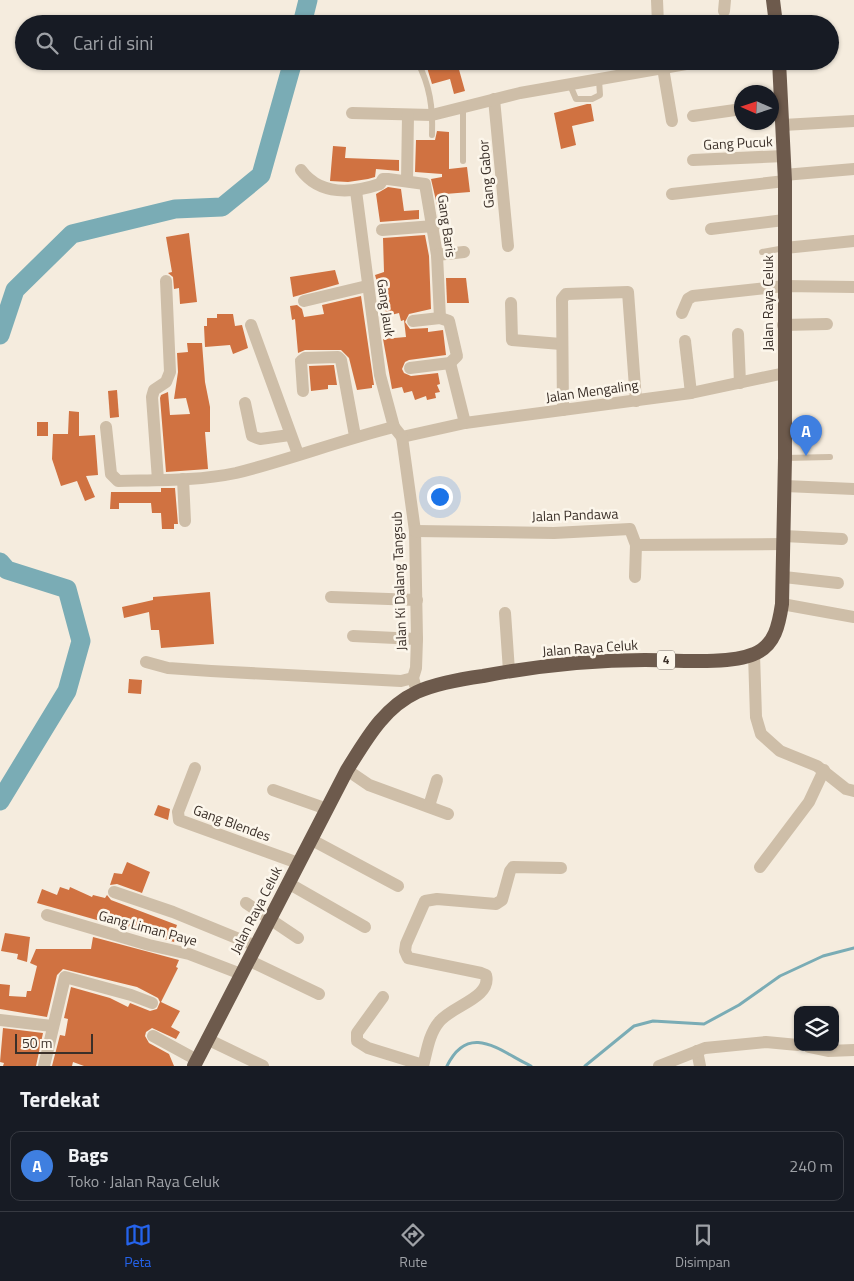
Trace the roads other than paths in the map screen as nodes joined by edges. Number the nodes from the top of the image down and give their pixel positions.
1 (657, 0) edge
2 (773, 0) edge
3 (658, 15) edge
4 (775, 15) edge
5 (421, 70) edge
6 (652, 70) edge
7 (663, 70) edge
8 (778, 70) edge
9 (599, 80) junction
10 (570, 85) junction
11 (777, 85) edge
12 (494, 99) junction
13 (463, 108) junction
14 (734, 110) edge
15 (352, 112) dead end
16 (779, 113) edge
17 (432, 115) junction
18 (408, 116) junction
19 (693, 116) dead end
20 (672, 121) dead end
21 (854, 121) edge
22 (783, 125) junction
23 (432, 135) dead end
24 (784, 156) junction
25 (693, 160) dead end
26 (463, 161) dead end
27 (854, 169) edge
28 (300, 170) dead end
29 (784, 178) junction
30 (407, 181) junction
31 (356, 191) junction
32 (672, 194) dead end
33 (784, 220) junction
34 (434, 226) junction
35 (382, 230) dead end
36 (711, 230) dead end
37 (854, 241) edge
38 (508, 246) dead end
39 (785, 248) junction
40 (464, 252) dead end
41 (762, 252) dead end
42 (437, 255) junction
43 (166, 281) dead end
44 (367, 286) junction
45 (784, 286) junction
46 (854, 287) edge
47 (304, 301) dead end
48 (511, 303) dead end
49 (682, 313) dead end
50 (440, 318) junction
51 (413, 321) dead end
52 (827, 324) dead end
53 (252, 325) dead end
54 (783, 325) junction
55 (738, 334) dead end
56 (685, 341) dead end
57 (561, 344) junction
58 (450, 363) junction
59 (410, 368) dead end
60 (785, 373) junction
61 (740, 383) junction
62 (303, 392) dead end
63 (691, 393) junction
64 (636, 401) junction
65 (245, 403) dead end
66 (563, 410) junction
67 (465, 423) junction
68 (106, 427) dead end
69 (398, 432) junction
70 (290, 435) junction
71 (355, 436) junction
72 (298, 454) junction
73 (830, 457) dead end
74 (789, 458) junction
75 (183, 479) junction
76 (158, 480) junction
77 (785, 486) junction
78 (854, 489) edge
79 (185, 521) dead end
80 (415, 531) junction
81 (842, 539) dead end
82 (784, 540) junction
83 (636, 545) junction
84 (635, 577) dead end
85 (784, 577) junction
86 (838, 583) dead end
87 (331, 598) dead end
88 (417, 600) junction
89 (782, 604) junction
90 (504, 613) dead end
91 (854, 617) edge
92 (353, 636) dead end
93 (417, 639) junction
94 (754, 654) junction
95 (146, 662) dead end
96 (510, 671) junction
97 (413, 678) junction
98 (417, 692) junction
99 (195, 768) dead end
100 (348, 770) junction
101 (824, 770) junction
102 (437, 780) dead end
103 (272, 790) dead end
104 (854, 791) edge
105 (429, 806) junction
106 (327, 809) junction
107 (448, 814) dead end
108 (312, 840) junction
109 (298, 864) junction
110 (760, 867) dead end
111 (561, 868) dead end
112 (288, 883) junction
113 (398, 886) dead end
114 (114, 892) dead end
115 (246, 903) dead end
116 (47, 915) dead end
117 (269, 920) junction
118 (365, 927) dead end
119 (298, 938) dead end
120 (256, 946) junction
121 (248, 960) junction
122 (241, 974) junction
123 (319, 994) dead end
124 (383, 997) dead end
125 (152, 1003) dead end
126 (0, 1020) edge
127 (52, 1026) junction
128 (153, 1036) dead end
129 (207, 1039) junction
130 (794, 1045) edge
131 (854, 1050) edge
132 (697, 1051) junction
133 (839, 1051) edge
134 (195, 1063) edge
135 (44, 1066) edge
136 (263, 1066) edge
137 (423, 1066) edge
138 (659, 1066) edge
139 (700, 1066) edge

1 - 3 street
2 - 4 highway
5 - 17 lane
6 - 9 street
7 - 20 street
8 - 11 highway, Jalan Raya Celuk
9 - 10 street
9 - 10 lane
10 - 12 street
12 - 13 street
12 - 38 street, Gang Gabor
13 - 17 street
13 - 26 lane
14 - 19 street
15 - 18 street
16 - 22 highway, Jalan Raya Celuk
17 - 18 street
17 - 23 lane
18 - 30 street
21 - 22 street
22 - 24 highway, Jalan Raya Celuk
24 - 25 street, Gang Pucuk
24 - 29 highway, Jalan Raya Celuk
27 - 29 street
28 - 31 street, Gang Baris
29 - 32 street
29 - 33 highway, Jalan Raya Celuk
30 - 31 street, Gang Baris
30 - 34 street, Gang Baris
31 - 44 street, Gang Jauk
33 - 36 street
33 - 39 highway, Jalan Raya Celuk
34 - 35 street
34 - 42 street, Gang Baris
37 - 39 street
39 - 41 lane
39 - 45 highway, Jalan Raya Celuk
40 - 42 street
42 - 50 street, Gang Baris
43 - 76 street
44 - 47 street
44 - 69 street, Gang Jauk
45 - 46 street
45 - 49 street
45 - 54 highway, Jalan Raya Celuk
48 - 57 street
50 - 51 street
50 - 58 street
52 - 54 street
53 - 70 street
54 - 60 highway, Jalan Raya Celuk
55 - 61 street
56 - 63 street
57 - 64 street
57 - 66 street
58 - 59 street
58 - 67 street
60 - 61 street, Jalan Mengaling
60 - 74 highway, Jalan Raya Celuk
61 - 63 street, Jalan Mengaling
62 - 71 street
63 - 64 street, Jalan Mengaling
64 - 66 street, Jalan Mengaling
65 - 70 street
66 - 67 street, Jalan Mengaling
67 - 69 street, Jalan Mengaling
68 - 76 street, Jalan Mengaling
69 - 71 street, Jalan Mengaling
69 - 80 street, Jalan Ki Dalang Tangsub
70 - 72 street
71 - 72 street, Jalan Mengaling
72 - 75 street, Jalan Mengaling
73 - 74 lane
74 - 77 highway, Jalan Raya Celuk
75 - 76 street, Jalan Mengaling
75 - 79 street
77 - 78 street
77 - 82 highway, Jalan Raya Celuk
80 - 83 street, Jalan Pandawa
80 - 88 street, Jalan Ki Dalang Tangsub
81 - 82 street
82 - 83 street
82 - 85 highway, Jalan Raya Celuk
83 - 84 street
85 - 86 street
85 - 89 highway, Jalan Raya Celuk
87 - 88 street
88 - 93 street, Jalan Ki Dalang Tangsub
89 - 91 street
89 - 94 highway, Jalan Raya Celuk
90 - 96 street
92 - 93 street
93 - 97 street, Jalan Ki Dalang Tangsub
94 - 96 highway, Jalan Raya Celuk / 4
94 - 101 street
95 - 97 street
96 - 98 highway, Jalan Raya Celuk / 4
97 - 98 street, Jalan Ki Dalang Tangsub
98 - 100 highway, Jalan Raya Celuk / 4
99 - 109 street, Gang Blendes
100 - 105 street
100 - 106 highway, Jalan Raya Celuk / 4
101 - 104 street
101 - 110 street
102 - 105 street
103 - 106 street
105 - 107 street
106 - 108 highway, Jalan Raya Celuk / 4
108 - 109 highway, Jalan Raya Celuk / 4
108 - 113 street
109 - 112 highway, Jalan Raya Celuk / 4
111 - 137 street
112 - 117 highway, Jalan Raya Celuk / 4
112 - 118 street
114 - 120 street
115 - 117 street
116 - 122 street, Gang Liman Paye
117 - 119 street
117 - 120 highway, Jalan Raya Celuk / 4
120 - 121 highway, Jalan Raya Celuk / 4
121 - 122 highway, Jalan Raya Celuk / 4
121 - 123 street
122 - 129 highway, Jalan Raya Celuk / 4
124 - 137 street
125 - 127 street
126 - 127 street
127 - 135 street
128 - 134 street
129 - 134 highway, Jalan Raya Celuk / 4
129 - 136 street
130 - 132 street
131 - 133 street
132 - 138 street
132 - 139 street

